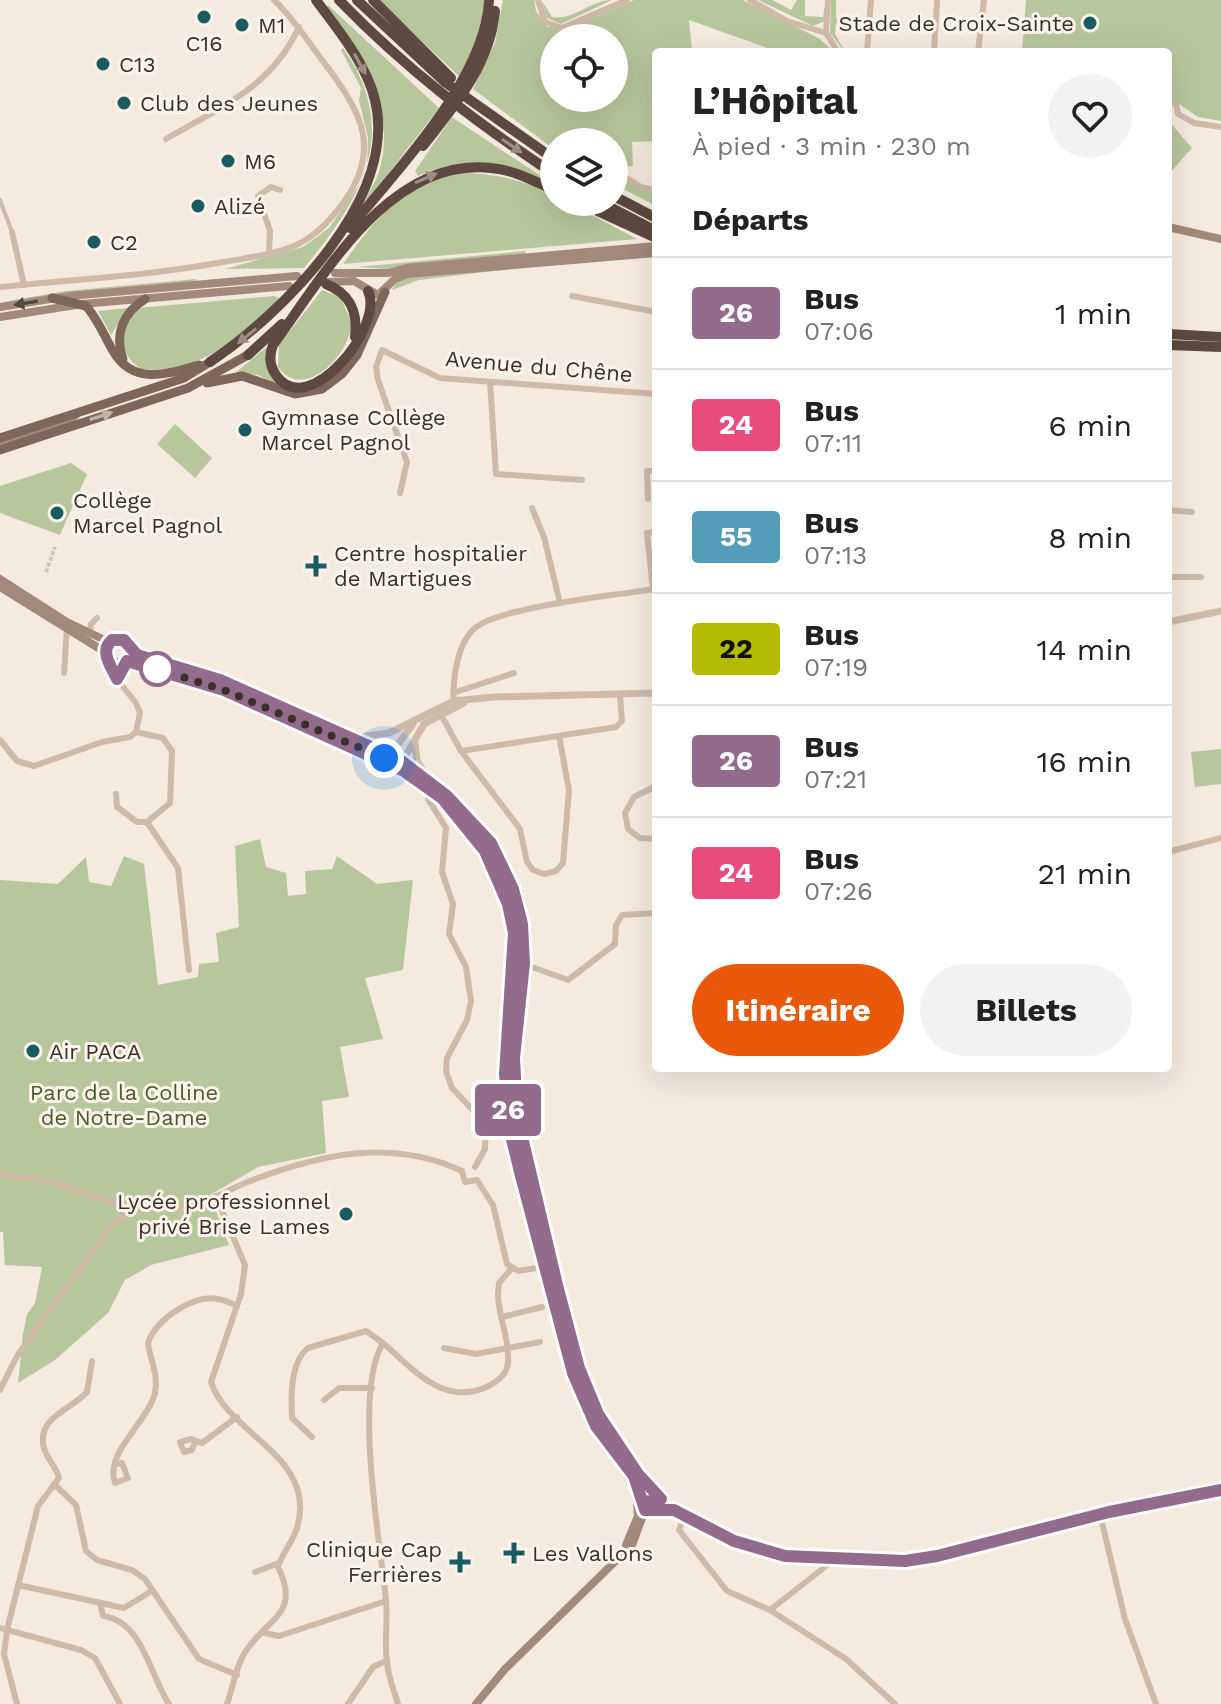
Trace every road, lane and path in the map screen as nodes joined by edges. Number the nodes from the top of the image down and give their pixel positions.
1 (274, 0) edge
2 (316, 0) edge
3 (339, 0) edge
4 (357, 0) edge
5 (373, 0) edge
6 (489, 0) edge
7 (496, 0) edge
8 (538, 0) edge
9 (627, 0) edge
10 (750, 0) edge
11 (828, 0) edge
12 (871, 0) edge
13 (937, 0) edge
14 (984, 0) edge
15 (299, 27) junction
16 (826, 33) junction
17 (835, 48) edge
18 (867, 48) edge
19 (934, 48) edge
20 (978, 48) edge
21 (448, 80) junction
22 (1176, 104) dead end
23 (1221, 127) edge
24 (166, 139) dead end
25 (540, 149) edge
26 (540, 165) edge
27 (628, 179) edge
28 (540, 185) edge
29 (652, 189) edge
30 (280, 190) dead end
31 (0, 200) edge
32 (628, 207) edge
33 (608, 216) edge
34 (628, 216) edge
35 (652, 227) edge
36 (652, 228) edge
37 (1172, 228) edge
38 (652, 229) edge
39 (12, 232) joint
40 (1221, 239) edge
41 (652, 246) edge
42 (347, 247) junction
43 (269, 252) junction
44 (652, 253) edge
45 (318, 260) junction
46 (382, 272) junction
47 (335, 273) dead end
48 (370, 273) junction
49 (297, 276) dead end
50 (327, 283) joint
51 (24, 285) junction
52 (289, 286) dead end
53 (0, 287) edge
54 (366, 289) junction
55 (387, 289) junction
56 (572, 296) dead end
57 (52, 298) junction
58 (145, 299) junction
59 (82, 304) junction
60 (300, 306) junction
61 (0, 307) edge
62 (652, 311) edge
63 (0, 317) edge
64 (1172, 334) edge
65 (1221, 337) edge
66 (1172, 345) edge
67 (353, 347) junction
68 (1221, 347) edge
69 (248, 355) joint
70 (210, 362) junction
71 (126, 366) junction
72 (490, 382) junction
73 (188, 388) junction
74 (652, 394) edge
75 (0, 441) edge
76 (0, 450) edge
77 (652, 471) edge
78 (582, 480) dead end
79 (400, 493) dead end
80 (648, 499) dead end
81 (532, 508) dead end
82 (1172, 510) edge
83 (1192, 512) dead end
84 (652, 532) edge
85 (652, 573) edge
86 (1172, 577) edge
87 (1201, 577) dead end
88 (0, 579) edge
89 (0, 587) edge
90 (652, 589) edge
91 (560, 603) junction
92 (1221, 611) edge
93 (97, 618) dead end
94 (1172, 621) edge
95 (67, 626) junction
96 (89, 635) junction
97 (109, 642) junction
98 (131, 651) junction
99 (105, 652) junction
100 (111, 662) junction
101 (125, 662) junction
102 (176, 670) junction
103 (64, 673) dead end
104 (514, 673) dead end
105 (117, 679) junction
106 (652, 693) edge
107 (620, 696) junction
108 (454, 700) junction
109 (439, 710) junction
110 (417, 719) junction
111 (136, 732) junction
112 (559, 736) junction
113 (352, 738) junction
114 (415, 739) junction
115 (0, 740) edge
116 (461, 751) junction
117 (397, 762) junction
118 (652, 788) edge
119 (430, 789) junction
120 (116, 794) dead end
121 (147, 822) junction
122 (1221, 838) edge
123 (652, 839) edge
124 (491, 843) junction
125 (1172, 851) edge
126 (652, 913) edge
127 (519, 963) junction
128 (189, 970) dead end
129 (475, 1167) junction
130 (462, 1171) junction
131 (0, 1173) edge
132 (477, 1180) junction
133 (216, 1196) junction
134 (132, 1210) junction
135 (548, 1266) junction
136 (511, 1269) junction
137 (237, 1306) junction
138 (542, 1307) dead end
139 (502, 1317) junction
140 (540, 1342) dead end
141 (383, 1343) junction
142 (444, 1348) dead end
143 (507, 1349) junction
144 (92, 1361) dead end
145 (372, 1388) junction
146 (0, 1390) edge
147 (324, 1400) dead end
148 (237, 1417) junction
149 (312, 1437) dead end
150 (195, 1442) dead end
151 (612, 1450) junction
152 (117, 1464) dead end
153 (638, 1474) junction
154 (54, 1484) junction
155 (1221, 1490) edge
156 (661, 1499) junction
157 (644, 1507) junction
158 (674, 1510) junction
159 (1100, 1514) junction
160 (684, 1515) junction
161 (630, 1539) junction
162 (835, 1559) junction
163 (618, 1560) junction
164 (279, 1563) junction
165 (255, 1572) dead end
166 (18, 1585) junction
167 (153, 1590) junction
168 (386, 1601) junction
169 (100, 1603) junction
170 (770, 1610) junction
171 (4, 1629) edge
172 (264, 1633) junction
173 (386, 1661) junction
174 (237, 1675) junction
175 (17, 1704) edge
176 (120, 1704) edge
177 (169, 1704) edge
178 (227, 1704) edge
179 (348, 1704) edge
180 (398, 1704) edge
181 (476, 1704) edge
182 (895, 1704) edge
183 (1156, 1704) edge

1 - 15 street
2 -> 45 highway
3 -> 26 highway
4 - 21 highway
5 - 21 highway
6 - 45 highway
7 - 42 highway
8 - 9 street
10 - 16 street
11 - 16 street
12 - 18 street
13 - 19 street
14 - 20 street
15 - 24 street
15 - 43 street
16 - 17 street
21 - 25 highway
22 - 23 street
27 - 29 street
42 -> 28 highway
30 - 43 street
31 - 39 street
32 - 35 highway
33 - 38 highway
34 - 36 highway
37 - 40 main road
39 - 51 street
41 - 46 main road
42 - 60 highway
43 - 51 street
44 - 55 main road
45 -> 70 highway
46 - 48 main road
46 - 55 main road
47 - 48 main road
48 - 54 main road
49 - 57 main road
50 - 54 main road
50 - 67 highway
51 - 53 street
52 - 58 main road
54 - 55 main road
54 - 67 highway
55 - 73 main road
56 - 62 street
57 - 59 main road
57 -> 61 main road
58 - 59 main road
58 - 71 main road
59 - 63 main road
59 - 71 main road
60 - 67 highway
60 - 69 highway
64 - 65 highway
66 - 68 highway
69 - 73 main road
70 - 71 main road
70 - 75 main road
72 - 74 street, Avenue du Chêne
72 - 78 street
72 - 79 street, Avenue du Chêne
76 -> 73 main road
77 - 80 street
81 - 91 street
82 - 83 street
84 - 85 street
86 - 87 street
88 - 95 main road
89 - 95 main road
90 - 91 street
91 - 108 street
92 - 94 street
93 - 96 street
95 - 96 main road
95 - 99 main road
95 - 103 street
96 - 97 main road
97 - 98 main road
97 - 99 main road
98 - 101 main road
98 - 102 main road
99 - 100 main road
100 - 101 main road
100 - 105 street
101 - 102 main road
101 - 105 street
102 - 113 main road
102 - 117 main road
104 - 108 street
105 - 111 street
106 - 107 street
107 - 108 street
107 - 112 street
108 - 109 street
109 - 110 street
109 - 114 street
109 - 116 street
110 - 113 street
110 - 117 street
111 - 115 street
111 - 121 street
112 - 116 street
112 - 116 street
113 - 117 main road
114 - 117 street
114 - 124 street
117 - 119 main road
117 - 124 main road
118 - 123 street
119 - 127 main road
119 - 129 street
120 - 121 street
121 - 128 street
122 - 125 street
124 - 127 main road
126 - 127 street
127 - 135 main road
129 - 130 street
129 - 132 street
130 - 132 street
130 - 133 street
131 - 134 street
132 - 136 street
133 - 134 street
133 - 137 street
134 - 146 street
135 - 136 street
135 - 151 main road
135 - 153 main road
136 - 139 street
137 - 148 street
137 - 152 street
138 - 139 street
139 - 143 street
140 - 143 street
141 - 143 street
141 - 145 street
141 - 149 street
142 - 143 street
144 - 154 street
145 - 147 street
145 - 168 street
148 - 150 street
148 - 164 street
151 - 157 street
151 - 161 main road
153 - 156 street
153 - 157 main road
154 - 166 street
154 - 167 street
155 - 159 street
156 - 157 street
156 - 158 street
157 - 158 street
157 - 161 street
157 - 163 main road
158 - 160 street
159 - 162 street
159 - 183 street
160 - 162 street
160 - 170 street
161 - 163 main road
162 - 170 street
163 - 181 main road
164 - 165 street
164 - 172 street
166 - 169 street
166 - 171 street
167 - 169 street
167 - 174 street
168 - 172 street
168 - 173 street
169 - 177 street
170 - 182 street
171 - 175 street
171 - 176 street
172 - 174 street
173 - 179 street
173 - 180 street
174 - 178 street

